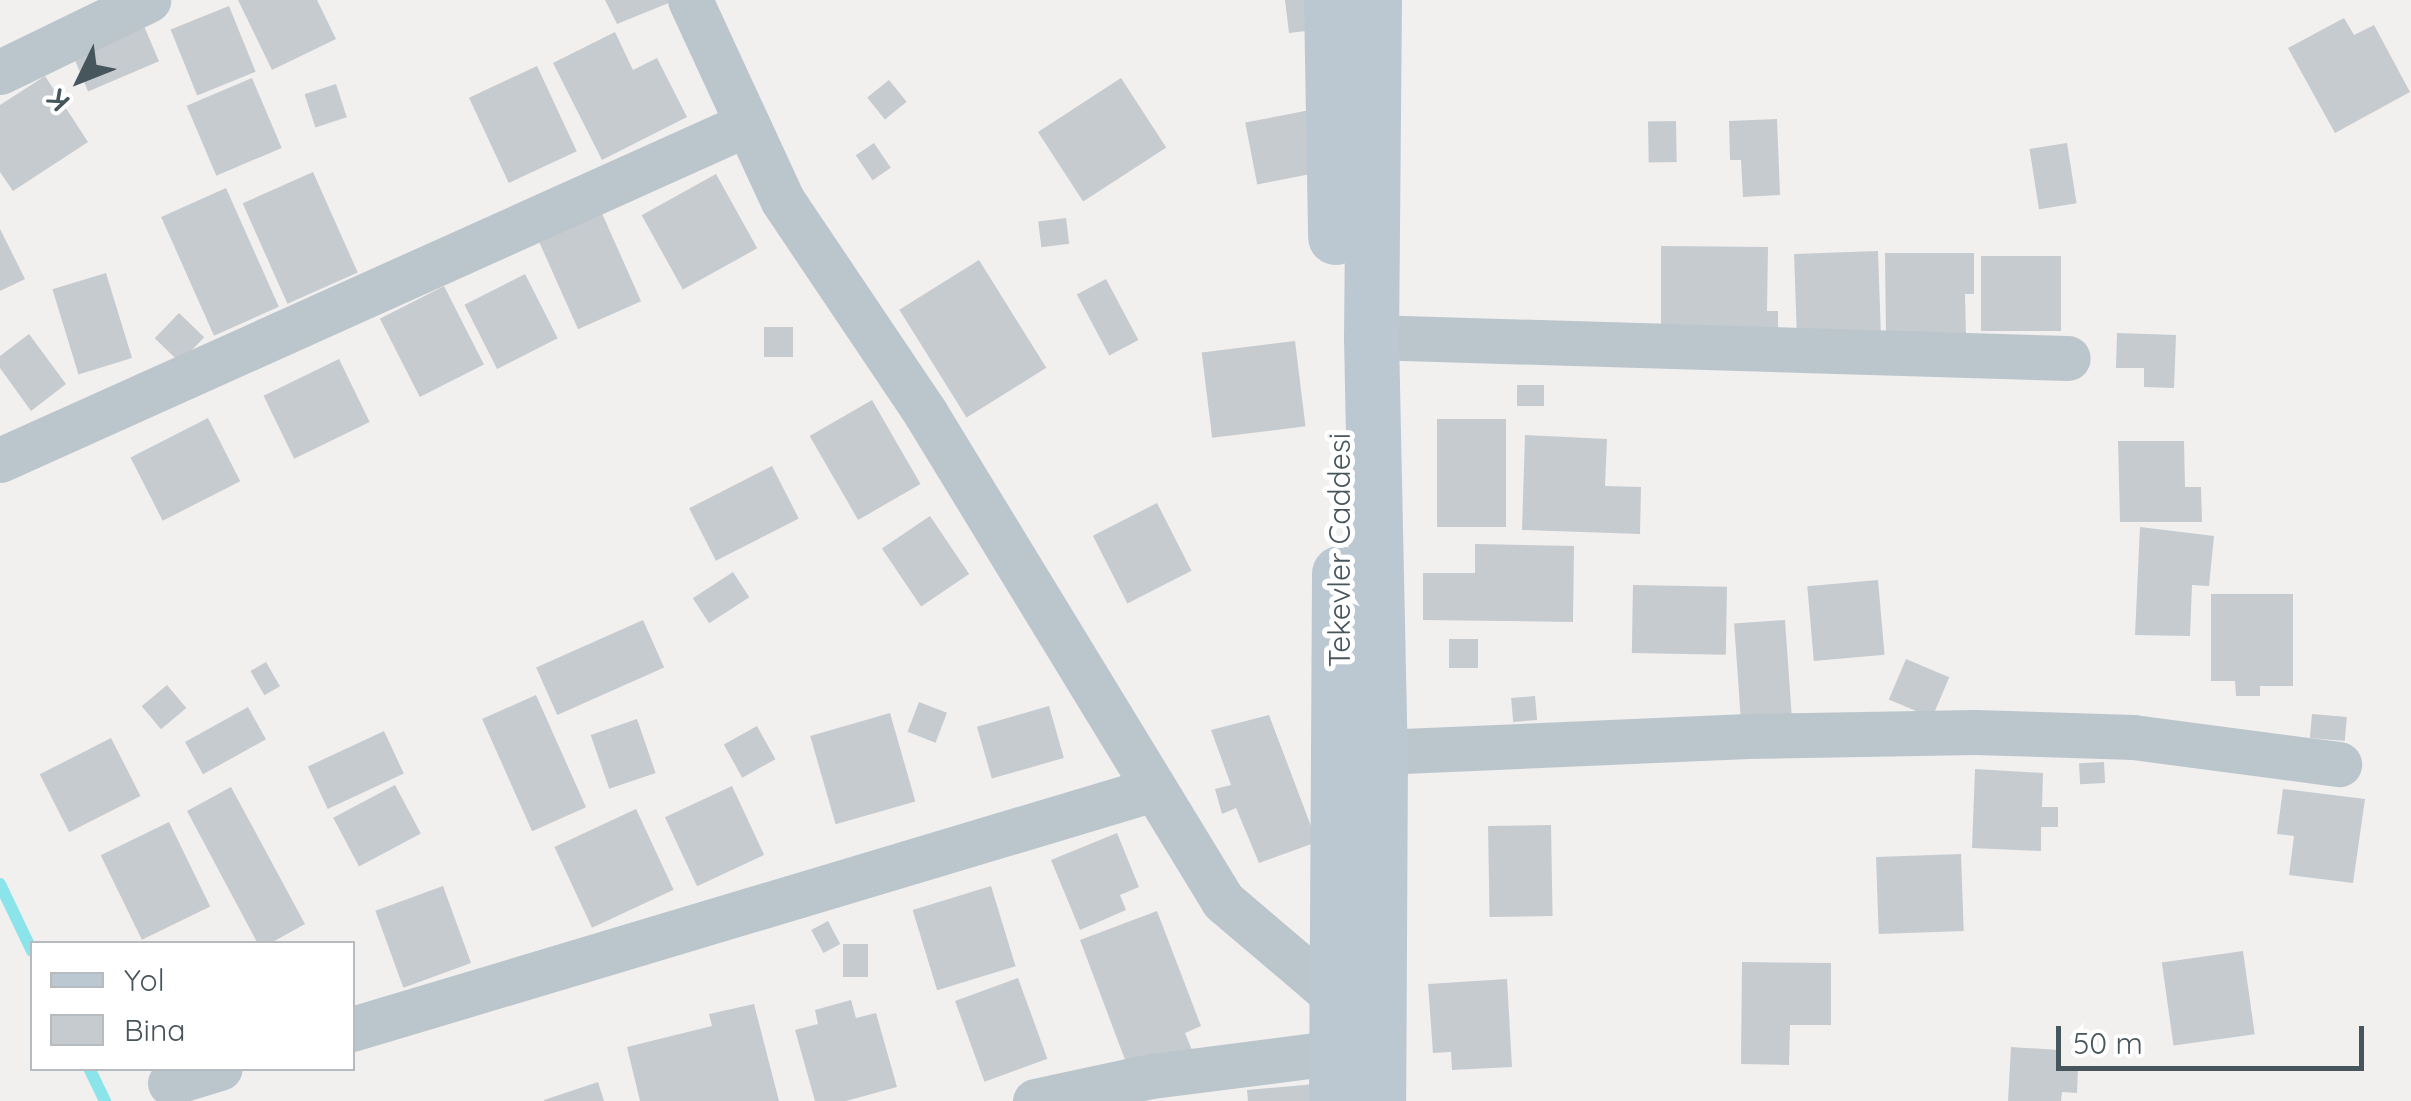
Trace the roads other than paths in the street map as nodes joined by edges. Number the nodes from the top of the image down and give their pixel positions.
1 (148, 0) edge
2 (690, 0) edge
3 (1331, 0) edge
4 (1374, 0) edge
5 (0, 72) edge
6 (748, 124) junction
7 (1370, 337) junction
8 (2068, 358) dead end
9 (0, 460) edge
10 (1380, 752) junction
11 (2338, 764) dead end
12 (1154, 789) junction
13 (355, 1028) edge
14 (1353, 1045) edge
15 (211, 1071) edge
16 (170, 1084) dead end
17 (1035, 1101) edge
18 (1378, 1101) edge

1 - 5 street
2 - 6 street
3 - 14 street, Tekevler Caddesi
4 - 7 street
6 - 9 street
6 - 12 street
7 - 8 street
7 - 10 street
10 - 11 street
10 - 14 street
12 - 13 street
12 - 14 street
14 - 17 street
14 - 18 street
15 - 16 street

